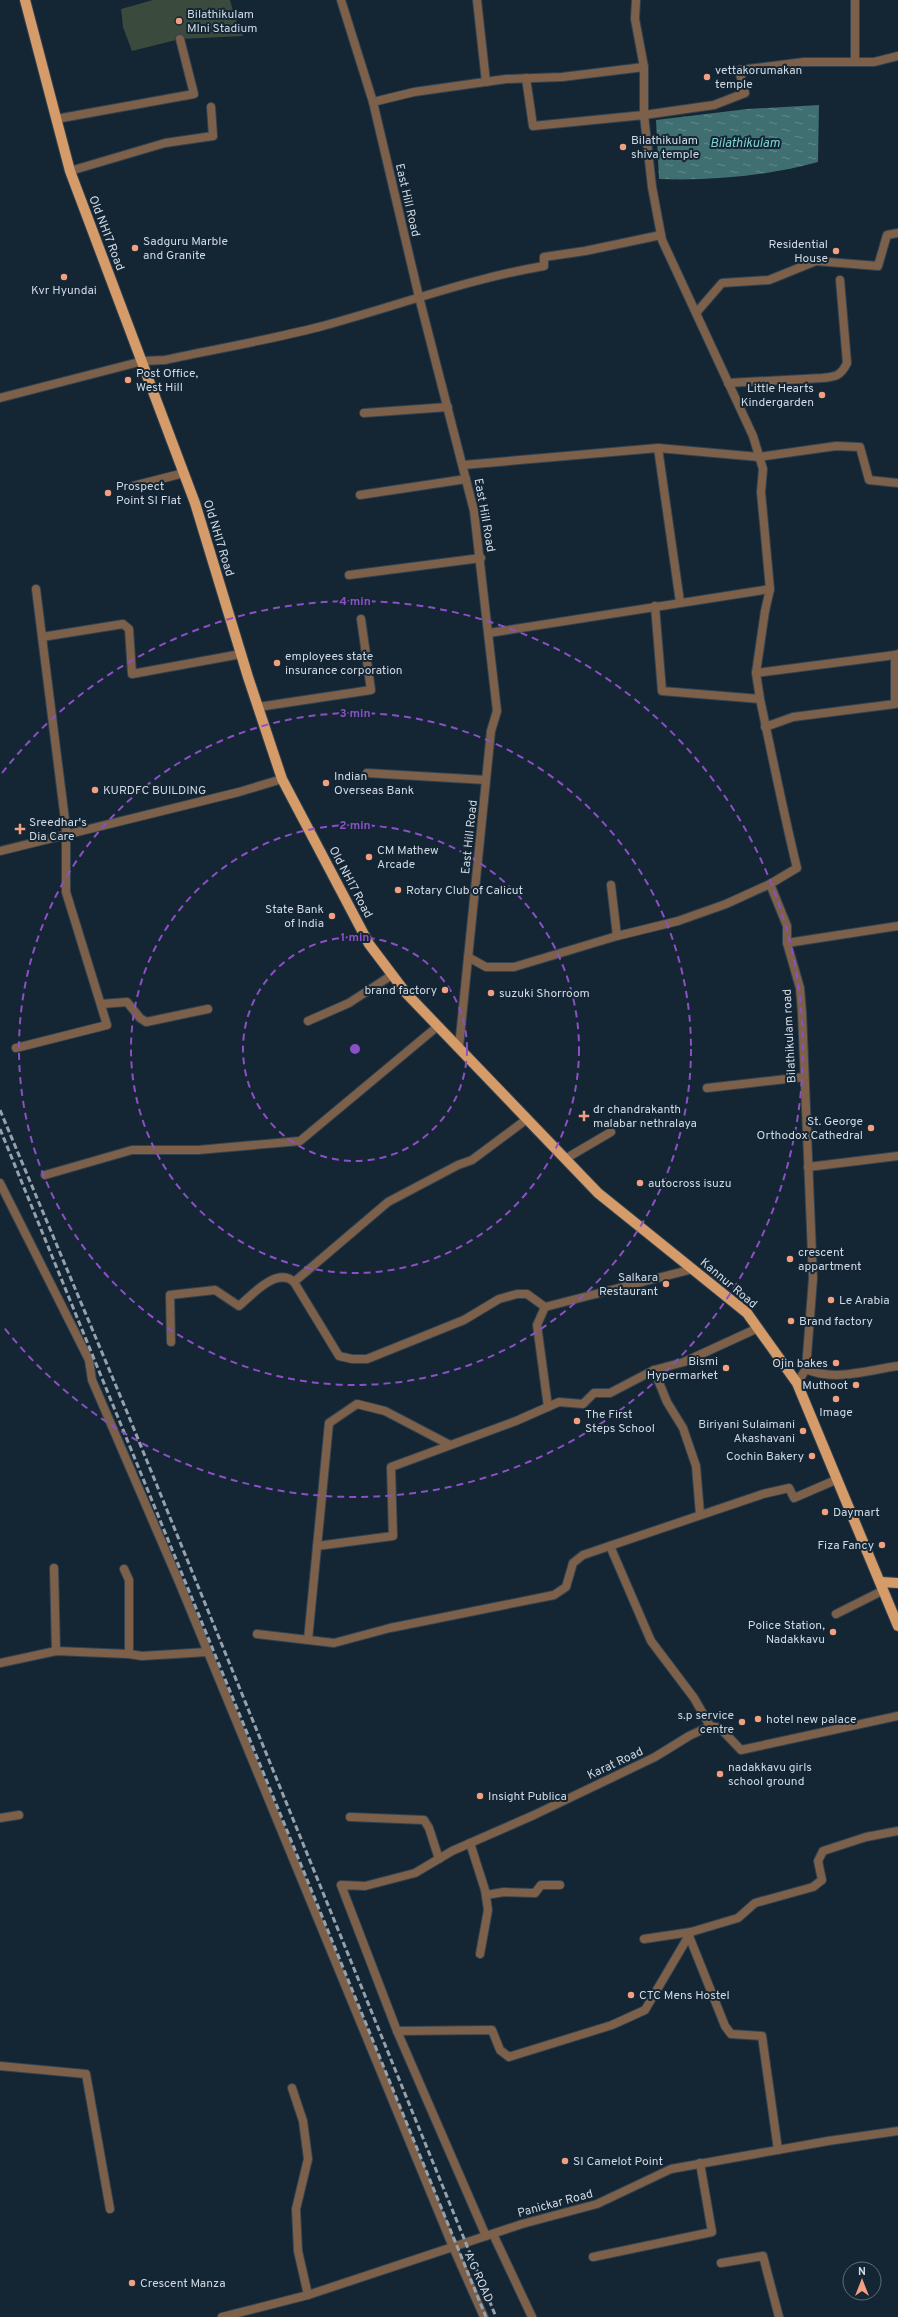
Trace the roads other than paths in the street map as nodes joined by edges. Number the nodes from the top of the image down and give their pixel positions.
1 (25, 0) edge
2 (341, 0) edge
3 (477, 0) edge
4 (636, 0) edge
5 (855, 0) edge
6 (180, 39) dead end
7 (898, 56) edge
8 (855, 62) junction
9 (644, 67) junction
10 (526, 78) junction
11 (486, 82) junction
12 (373, 102) junction
13 (212, 107) dead end
14 (644, 115) junction
15 (56, 119) junction
16 (70, 171) junction
17 (898, 233) edge
18 (661, 235) junction
19 (840, 280) dead end
20 (419, 297) junction
21 (696, 313) junction
22 (143, 361) junction
23 (728, 383) junction
24 (0, 398) edge
25 (448, 407) junction
26 (364, 412) dead end
27 (658, 448) junction
28 (759, 457) junction
29 (463, 465) junction
30 (184, 473) junction
31 (466, 479) junction
32 (898, 483) edge
33 (134, 486) dead end
34 (360, 495) dead end
35 (480, 558) junction
36 (349, 575) dead end
37 (36, 589) dead end
38 (770, 589) junction
39 (680, 602) junction
40 (655, 606) junction
41 (361, 619) dead end
42 (489, 633) junction
43 (42, 637) junction
44 (241, 654) junction
45 (897, 655) edge
46 (756, 674) junction
47 (760, 699) junction
48 (258, 707) junction
49 (764, 727) junction
50 (367, 773) dead end
51 (282, 779) junction
52 (486, 780) junction
53 (67, 834) junction
54 (0, 851) edge
55 (770, 884) junction
56 (611, 885) dead end
57 (898, 926) edge
58 (617, 936) junction
59 (788, 943) junction
60 (468, 957) junction
61 (392, 975) junction
62 (101, 1004) junction
63 (208, 1009) dead end
64 (308, 1021) dead end
65 (438, 1026) junction
66 (459, 1047) junction
67 (16, 1048) dead end
68 (804, 1077) junction
69 (707, 1088) dead end
70 (528, 1119) junction
71 (611, 1132) dead end
72 (898, 1156) edge
73 (565, 1159) junction
74 (808, 1167) junction
75 (45, 1175) dead end
76 (0, 1183) edge
77 (692, 1269) junction
78 (294, 1282) junction
79 (545, 1307) junction
80 (758, 1328) junction
81 (171, 1342) dead end
82 (898, 1366) edge
83 (806, 1369) junction
84 (654, 1370) junction
85 (797, 1383) junction
86 (548, 1407) junction
87 (450, 1445) junction
88 (838, 1479) junction
89 (700, 1514) junction
90 (317, 1546) junction
91 (610, 1546) junction
92 (54, 1568) dead end
93 (124, 1569) dead end
94 (898, 1582) edge
95 (882, 1586) junction
96 (836, 1614) dead end
97 (898, 1626) edge
98 (257, 1634) dead end
99 (308, 1640) junction
100 (56, 1651) junction
101 (207, 1652) junction
102 (129, 1654) junction
103 (0, 1663) edge
104 (898, 1716) edge
105 (710, 1726) junction
106 (19, 1815) dead end
107 (350, 1817) dead end
108 (0, 1818) edge
109 (898, 1831) edge
110 (470, 1843) junction
111 (439, 1859) junction
112 (560, 1885) dead end
113 (486, 1896) junction
114 (690, 1934) junction
115 (644, 1939) dead end
116 (480, 1954) dead end
117 (397, 2031) junction
118 (0, 2066) edge
119 (292, 2088) dead end
120 (898, 2131) edge
121 (778, 2150) junction
122 (700, 2163) junction
123 (110, 2209) dead end
124 (490, 2235) junction
125 (453, 2247) junction
126 (593, 2257) dead end
127 (721, 2263) dead end
128 (308, 2295) junction
129 (222, 2317) edge
130 (484, 2317) edge
131 (532, 2317) edge
132 (779, 2317) edge

1 - 15 main road, Old NH17 Road
2 - 12 street, East Hill Road
3 - 11 street
4 - 9 street
5 - 8 street
6 - 15 street
7 - 8 street
8 - 14 street
9 - 10 street
9 - 14 street
10 - 11 street
10 - 14 street
11 - 12 street
12 - 20 street, East Hill Road
13 - 16 street
14 - 18 street
15 - 16 main road, Old NH17 Road
16 - 22 main road, Old NH17 Road
17 - 21 street
18 - 20 street
18 - 21 street
19 - 23 street
20 - 22 street
20 - 25 street, East Hill Road
21 - 23 street
22 - 24 street
22 - 30 main road, Old NH17 Road
23 - 28 street
25 - 26 street
25 - 29 street, East Hill Road
27 - 28 street
27 - 29 street
27 - 39 street
28 - 32 street
28 - 38 street
29 - 31 street, East Hill Road
30 - 33 street
30 - 44 main road, Old NH17 Road
31 - 34 street
31 - 35 street, East Hill Road
35 - 36 street
35 - 42 street, East Hill Road
37 - 43 street
38 - 39 street
38 - 46 street
39 - 40 street
40 - 42 street
40 - 47 street
41 - 48 street
42 - 52 street, East Hill Road
43 - 44 street
43 - 53 street
44 - 48 main road, Old NH17 Road
45 - 46 street
45 - 49 street
46 - 47 street
47 - 49 street
48 - 51 main road, Old NH17 Road
49 - 55 street
50 - 52 street
51 - 53 street
51 - 61 main road, Old NH17 Road
52 - 60 street, East Hill Road
53 - 54 street
53 - 62 street
55 - 58 street
55 - 59 street, Bilathikulam road
56 - 58 street
57 - 59 street
58 - 60 street
59 - 68 street, Bilathikulam road
60 - 66 street, East Hill Road
61 - 64 street
61 - 65 main road, Old NH17 Road
62 - 63 street
62 - 67 street
65 - 66 main road, Old NH17 Road
65 - 75 street
66 - 70 main road, Kannur Road
68 - 69 street
68 - 74 street, Bilathikulam road
70 - 73 main road, Kannur Road
70 - 78 street
71 - 73 street
72 - 74 street
73 - 77 main road, Kannur Road
74 - 83 street, Bilathikulam road
76 - 101 street, A G ROAD
77 - 79 street
77 - 80 main road, Kannur Road
78 - 79 street
78 - 81 street
79 - 86 street
80 - 84 street
80 - 85 main road, Kannur Road
82 - 83 street
83 - 85 street, Bilathikulam road
84 - 86 street
84 - 89 street
85 - 88 main road, Kannur Road
86 - 87 street
87 - 90 street
87 - 90 street
88 - 89 street
88 - 95 main road, Kannur Road
89 - 91 street
90 - 99 street
91 - 99 street
91 - 105 street
92 - 100 street
93 - 102 street
94 - 95 main road
95 - 96 street
95 - 97 main road, Kannur Road
98 - 99 street
100 - 102 street
100 - 103 street
101 - 102 street
101 - 125 street, A G ROAD
104 - 105 street
105 - 110 street, Karat Road
106 - 108 street
107 - 111 street
109 - 114 street
110 - 111 street, Karat Road
110 - 113 street
111 - 117 street, Karat Road
112 - 113 street
113 - 116 street
114 - 115 street
114 - 117 street
114 - 121 street
117 - 124 street
118 - 123 street
119 - 128 street
120 - 121 street, Panickar Road
121 - 122 street, Panickar Road
122 - 124 street, Panickar Road
122 - 126 street
124 - 125 street, Panickar Road
124 - 131 street
125 - 128 street, Panickar Road
125 - 130 street, A G ROAD
127 - 132 street
128 - 129 street, Panickar Road

